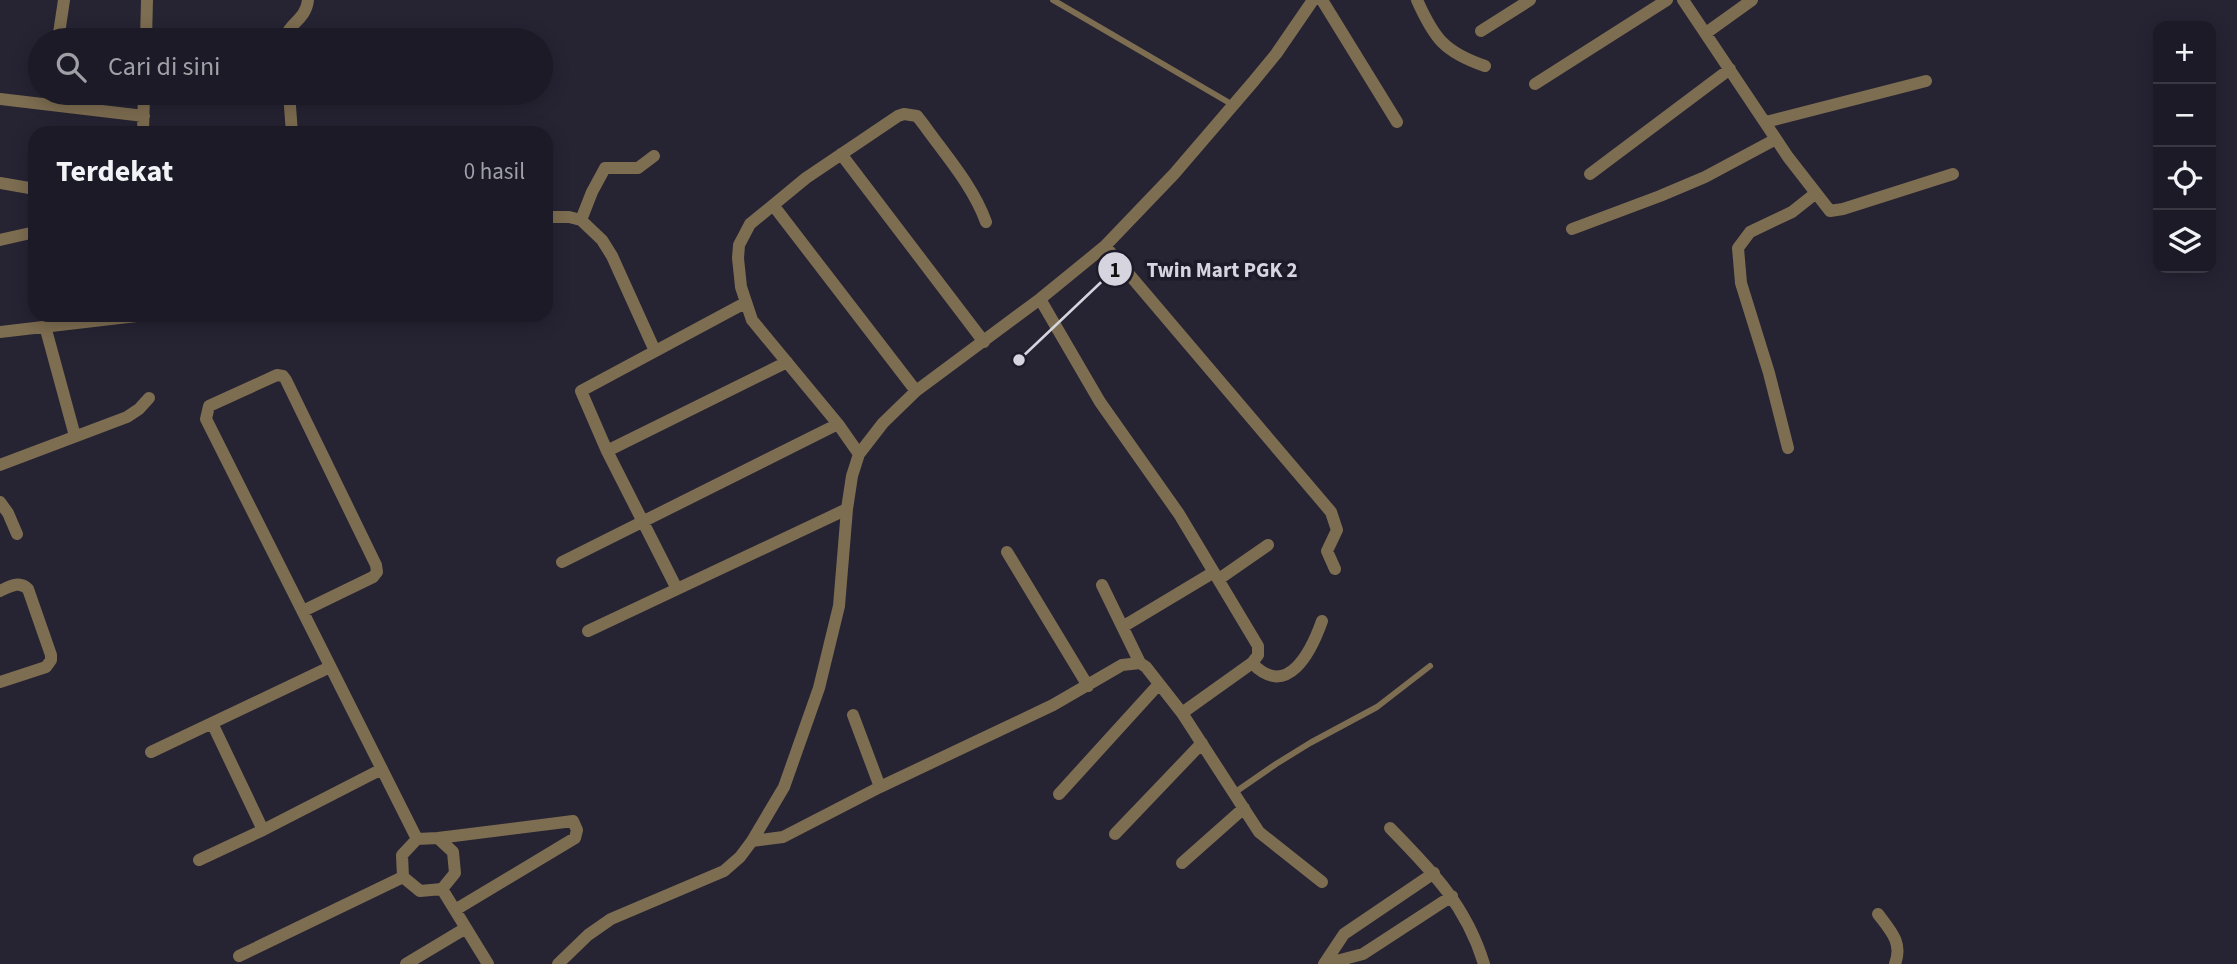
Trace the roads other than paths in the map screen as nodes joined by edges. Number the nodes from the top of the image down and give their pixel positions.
1 (64, 0) edge
2 (147, 0) edge
3 (308, 0) edge
4 (1053, 0) edge
5 (1312, 0) edge
6 (1322, 0) edge
7 (1417, 0) edge
8 (1530, 0) edge
9 (1667, 0) edge
10 (1683, 0) edge
11 (1752, 0) edge
12 (60, 28) edge
13 (146, 28) edge
14 (291, 28) edge
15 (1481, 31) dead end
16 (1706, 33) junction
17 (1485, 66) dead end
18 (1730, 69) junction
19 (1926, 81) dead end
20 (1535, 84) dead end
21 (0, 99) edge
22 (28, 99) edge
23 (83, 105) edge
24 (144, 105) edge
25 (290, 105) edge
26 (1233, 105) junction
27 (144, 116) junction
28 (1397, 122) dead end
29 (1766, 122) junction
30 (144, 126) edge
31 (291, 126) edge
32 (1776, 139) junction
33 (841, 154) junction
34 (654, 156) dead end
35 (1590, 174) dead end
36 (1953, 174) dead end
37 (0, 183) edge
38 (28, 188) edge
39 (1816, 193) junction
40 (773, 205) junction
41 (553, 217) edge
42 (581, 220) junction
43 (985, 222) dead end
44 (1572, 229) dead end
45 (28, 234) edge
46 (0, 240) edge
47 (1105, 246) junction
48 (1040, 299) junction
49 (745, 303) junction
50 (81, 322) edge
51 (45, 326) junction
52 (0, 332) edge
53 (984, 342) junction
54 (655, 351) junction
55 (787, 362) junction
56 (916, 391) junction
57 (149, 398) dead end
58 (838, 424) junction
59 (75, 436) junction
60 (1788, 448) dead end
61 (607, 451) junction
62 (859, 454) junction
63 (0, 465) edge
64 (0, 502) edge
65 (847, 509) junction
66 (643, 522) junction
67 (17, 534) dead end
68 (1268, 545) dead end
69 (1007, 552) dead end
70 (562, 562) dead end
71 (1335, 569) dead end
72 (1217, 576) junction
73 (1102, 585) dead end
74 (677, 589) junction
75 (0, 591) edge
76 (303, 611) junction
77 (1322, 621) dead end
78 (1124, 626) junction
79 (588, 631) dead end
80 (1140, 663) junction
81 (1252, 663) junction
82 (1430, 666) dead end
83 (330, 667) junction
84 (0, 682) edge
85 (1159, 684) junction
86 (1088, 687) junction
87 (1182, 713) junction
88 (853, 715) dead end
89 (212, 723) junction
90 (1202, 743) junction
91 (151, 752) dead end
92 (382, 769) junction
93 (880, 788) junction
94 (1234, 793) junction
95 (1059, 794) dead end
96 (1244, 808) junction
97 (1390, 828) dead end
98 (263, 830) junction
99 (1115, 834) dead end
100 (438, 838) junction
101 (417, 839) junction
102 (752, 841) junction
103 (199, 860) dead end
104 (1182, 863) dead end
105 (1434, 873) junction
106 (403, 877) junction
107 (1322, 882) dead end
108 (442, 889) junction
109 (1452, 896) junction
110 (455, 910) junction
111 (1878, 914) dead end
112 (466, 928) junction
113 (239, 956) dead end
114 (406, 964) edge
115 (488, 964) edge
116 (558, 964) edge
117 (1325, 964) edge
118 (1484, 964) edge
119 (1895, 964) edge

1 - 12 street
2 - 13 street
3 - 14 street
4 - 26 lane
5 - 26 street
6 - 28 street
7 - 17 street
8 - 15 street
9 - 20 street
10 - 16 street
11 - 16 street
16 - 18 street
18 - 29 street
18 - 35 street
19 - 29 street
21 - 22 street
23 - 27 street
24 - 27 street
25 - 31 street
26 - 47 street
27 - 30 street
29 - 32 street
32 - 39 street
32 - 44 street
33 - 40 street
33 - 43 street
33 - 53 street
34 - 42 street
36 - 39 street
37 - 38 street
39 - 60 street
40 - 49 street
40 - 56 street
41 - 42 street
42 - 54 street
45 - 46 street
47 - 48 street
47 - 71 street
48 - 53 street
48 - 72 street
49 - 54 street
49 - 55 street
50 - 51 street
51 - 52 street
51 - 59 street
53 - 56 street
54 - 61 street
55 - 58 street
55 - 61 street
56 - 62 street
57 - 59 street
58 - 62 street
58 - 66 street
59 - 63 street
61 - 66 street
62 - 65 street
64 - 67 street
65 - 74 street
65 - 102 street
66 - 70 street
66 - 74 street
68 - 72 street
69 - 86 street
72 - 78 street
72 - 81 street
73 - 78 street
74 - 79 street
75 - 84 street
76 - 76 street
76 - 83 street
77 - 81 street
78 - 80 street
80 - 85 street
80 - 86 street
81 - 87 street
82 - 94 lane
83 - 89 street
83 - 92 street
85 - 87 street
85 - 95 street
86 - 93 street
87 - 90 street
88 - 93 street
89 - 91 street
89 - 98 street
90 - 94 street
90 - 99 street
92 - 98 street
92 - 101 street
93 - 102 street
94 - 96 street
96 - 104 street
96 - 107 street
97 - 105 street
98 - 103 street
100 - 101 street
100 - 108 street
100 - 110 street
101 - 106 street
102 - 116 street
105 - 109 street
105 - 117 street
106 - 108 street
106 - 113 street
108 - 110 street
109 - 117 street
109 - 118 street
110 - 112 street
111 - 119 street
112 - 114 street
112 - 115 street

